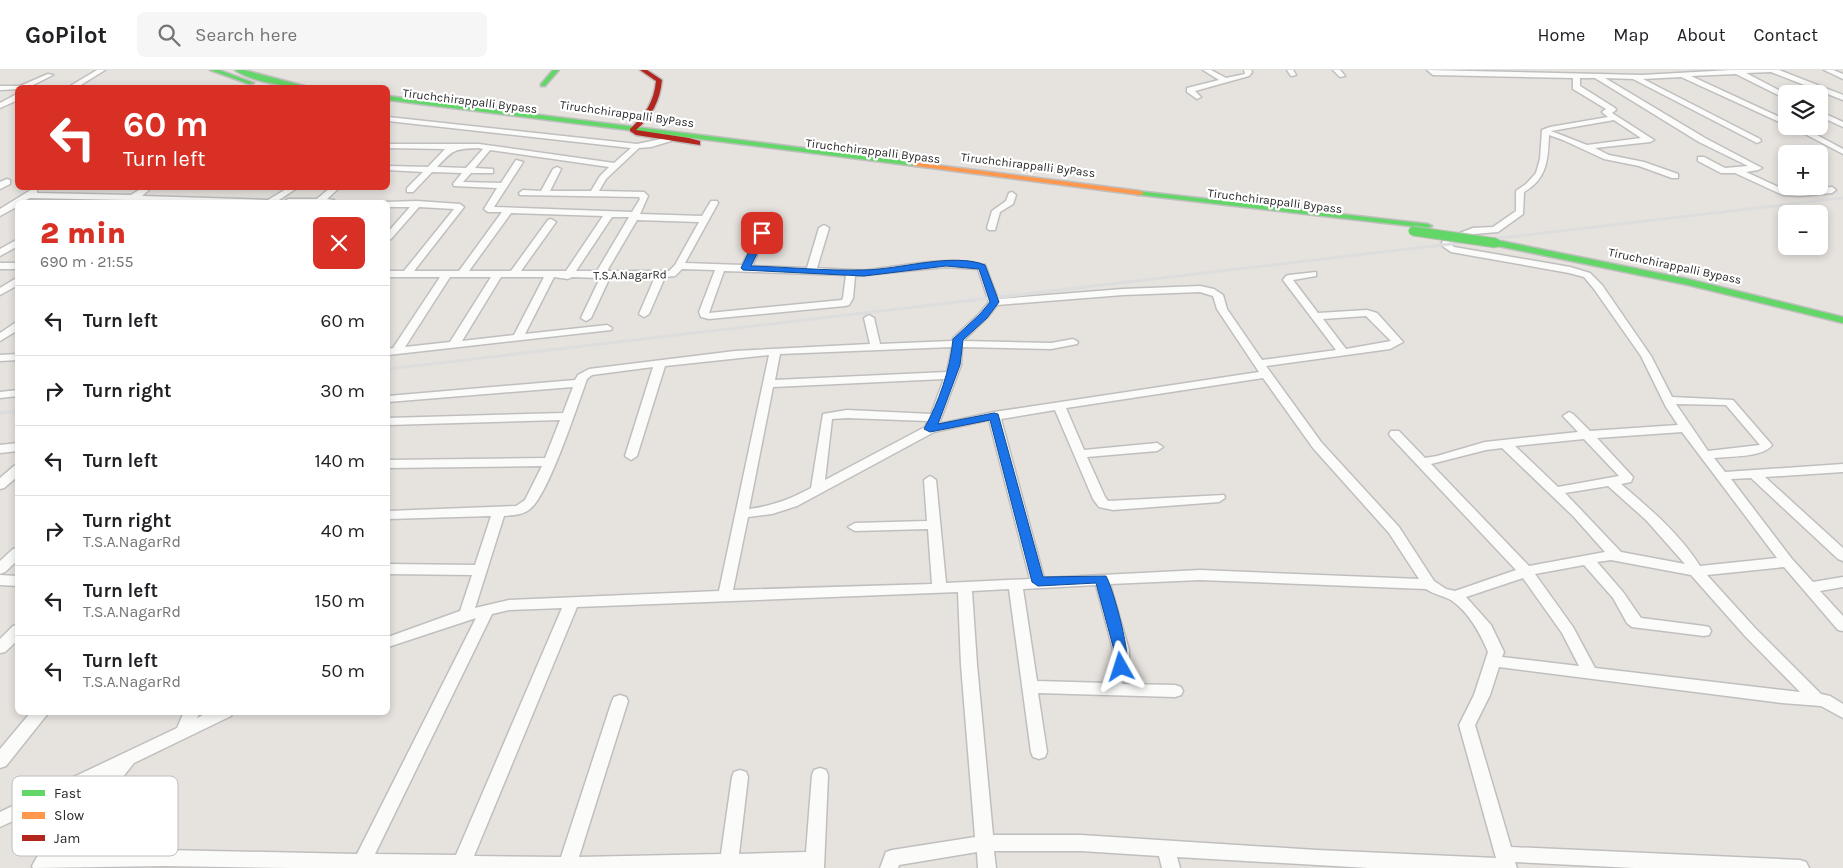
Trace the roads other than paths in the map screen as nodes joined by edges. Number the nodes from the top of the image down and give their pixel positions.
1 (102, 70) edge
2 (213, 70) edge
3 (238, 70) edge
4 (556, 70) edge
5 (643, 70) edge
6 (1206, 70) edge
7 (1248, 70) edge
8 (1336, 70) edge
9 (1430, 70) edge
10 (1517, 70) edge
11 (1646, 70) edge
12 (1691, 70) edge
13 (1769, 70) edge
14 (1773, 70) edge
15 (1827, 70) edge
16 (1735, 71) edge
17 (1475, 72) edge
18 (1593, 74) edge
19 (1699, 74) junction
20 (50, 75) dead end
21 (1682, 75) junction
22 (1342, 76) dead end
23 (1525, 76) junction
24 (1577, 76) junction
25 (1657, 76) junction
26 (1634, 77) junction
27 (1843, 77) edge
28 (1225, 81) junction
29 (28, 85) edge
30 (75, 85) edge
31 (259, 85) edge
32 (294, 85) edge
33 (543, 85) dead end
34 (15, 87) edge
35 (0, 88) edge
36 (1778, 93) edge
37 (1197, 97) dead end
38 (15, 98) edge
39 (390, 98) edge
40 (1843, 98) edge
41 (390, 105) edge
42 (0, 106) edge
43 (1615, 118) junction
44 (1828, 118) edge
45 (390, 119) edge
46 (560, 119) junction
47 (1778, 119) edge
48 (1843, 125) edge
49 (486, 130) junction
50 (632, 130) junction
51 (1545, 132) junction
52 (502, 134) junction
53 (620, 134) junction
54 (1811, 135) edge
55 (668, 140) junction
56 (1757, 141) dead end
57 (697, 143) junction
58 (1843, 145) edge
59 (390, 146) edge
60 (456, 146) junction
61 (637, 146) junction
62 (1831, 146) junction
63 (416, 147) junction
64 (483, 147) junction
65 (1587, 147) junction
66 (1843, 152) edge
67 (529, 154) junction
68 (1701, 159) dead end
69 (519, 162) dead end
70 (616, 166) junction
71 (430, 169) junction
72 (557, 169) dead end
73 (390, 170) edge
74 (468, 170) junction
75 (490, 171) dead end
76 (1738, 171) junction
77 (1675, 176) dead end
78 (504, 186) junction
79 (37, 190) edge
80 (95, 190) edge
81 (144, 190) edge
82 (290, 190) edge
83 (333, 190) edge
84 (410, 190) dead end
85 (1832, 190) dead end
86 (523, 193) dead end
87 (544, 193) junction
88 (593, 194) junction
89 (28, 195) junction
90 (1012, 195) dead end
91 (84, 197) junction
92 (20, 200) edge
93 (79, 200) edge
94 (129, 200) edge
95 (274, 200) edge
96 (321, 200) edge
97 (15, 203) edge
98 (714, 203) dead end
99 (390, 204) edge
100 (417, 204) junction
101 (508, 210) junction
102 (0, 213) edge
103 (610, 214) junction
104 (634, 216) junction
105 (771, 216) dead end
106 (705, 220) junction
107 (551, 222) dead end
108 (1428, 226) joint
109 (824, 228) dead end
110 (992, 228) dead end
111 (390, 235) edge
112 (1502, 240) junction
113 (15, 244) edge
114 (0, 254) edge
115 (681, 262) junction
116 (0, 266) edge
117 (15, 266) edge
118 (722, 267) junction
119 (746, 268) junction
120 (810, 271) junction
121 (851, 272) junction
122 (390, 274) edge
123 (661, 274) junction
124 (1313, 274) dead end
125 (406, 275) junction
126 (446, 275) junction
127 (461, 275) junction
128 (497, 275) junction
129 (513, 275) junction
130 (603, 275) junction
131 (550, 276) junction
132 (568, 276) junction
133 (15, 281) edge
134 (0, 282) edge
135 (15, 282) edge
136 (0, 292) edge
137 (994, 302) junction
138 (1843, 313) edge
139 (644, 314) dead end
140 (1317, 316) junction
141 (586, 318) dead end
142 (869, 318) dead end
143 (1843, 320) edge
144 (15, 326) edge
145 (607, 328) dead end
146 (0, 338) edge
147 (518, 338) junction
148 (1074, 342) dead end
149 (956, 344) junction
150 (454, 345) junction
151 (876, 348) junction
152 (775, 351) junction
153 (392, 352) edge
154 (1343, 352) junction
155 (15, 357) edge
156 (0, 358) edge
157 (660, 364) junction
158 (1262, 369) junction
159 (951, 376) junction
160 (579, 383) junction
161 (769, 384) junction
162 (390, 399) edge
163 (1668, 400) junction
164 (1059, 406) junction
165 (567, 416) junction
166 (994, 416) junction
167 (1569, 416) dead end
168 (390, 421) edge
169 (932, 423) junction
170 (1686, 428) junction
171 (1395, 434) dead end
172 (1587, 435) junction
173 (1505, 444) junction
174 (15, 447) edge
175 (1157, 447) dead end
176 (0, 449) edge
177 (1080, 454) junction
178 (1704, 455) junction
179 (631, 456) dead end
180 (550, 462) junction
181 (1420, 462) junction
182 (390, 464) edge
183 (1843, 468) edge
184 (15, 472) edge
185 (1754, 474) junction
186 (1722, 476) junction
187 (930, 480) dead end
188 (1611, 482) junction
189 (0, 485) edge
190 (817, 489) junction
191 (1554, 491) junction
192 (1219, 498) dead end
193 (500, 512) junction
194 (742, 514) junction
195 (390, 515) edge
196 (934, 525) junction
197 (855, 527) dead end
198 (15, 555) edge
199 (1617, 556) junction
200 (1843, 556) edge
201 (1587, 559) junction
202 (1787, 562) junction
203 (390, 568) edge
204 (0, 569) edge
205 (481, 570) junction
206 (1696, 571) junction
207 (1526, 572) junction
208 (1101, 579) junction
209 (0, 580) edge
210 (15, 581) edge
211 (1038, 582) junction
212 (1843, 582) edge
213 (1015, 583) junction
214 (1429, 584) junction
215 (964, 586) junction
216 (939, 588) junction
217 (1809, 588) junction
218 (725, 596) junction
219 (1455, 596) junction
220 (571, 603) junction
221 (487, 610) junction
222 (466, 614) junction
223 (1843, 626) edge
224 (1704, 631) dead end
225 (15, 633) edge
226 (390, 641) edge
227 (0, 648) edge
228 (1493, 661) junction
229 (1590, 673) junction
230 (1030, 687) junction
231 (1112, 689) junction
232 (1175, 691) dead end
233 (620, 700) dead end
234 (1817, 700) junction
235 (1843, 712) edge
236 (38, 715) edge
237 (190, 715) edge
238 (219, 715) edge
239 (182, 732) junction
240 (1039, 752) dead end
241 (131, 756) junction
242 (0, 761) edge
243 (820, 775) dead end
244 (90, 776) edge
245 (115, 776) edge
246 (740, 777) dead end
247 (12, 814) edge
248 (0, 820) edge
249 (986, 843) junction
250 (1166, 848) junction
251 (49, 856) edge
252 (161, 863) edge
253 (736, 863) edge
254 (1506, 863) edge
255 (267, 864) edge
256 (815, 864) edge
257 (361, 865) edge
258 (41, 866) edge
259 (461, 866) edge
260 (567, 866) edge
261 (889, 868) edge
262 (987, 868) edge
263 (1171, 868) edge
264 (1800, 868) edge

1 - 30 street
2 - 31 main road
3 - 32 main road
4 - 33 main road
5 - 50 main road
6 - 28 street
7 - 28 street
8 - 22 street
9 - 17 street
10 - 23 street
11 - 25 street
12 - 19 street
13 - 16 street
14 - 40 street
15 - 27 street
16 - 19 street
16 - 36 street
17 - 23 street
18 - 24 street
18 - 26 street
18 - 76 street
19 - 21 street
20 - 29 street
21 - 25 street
21 - 47 street
23 - 24 street
24 - 43 street
25 - 26 street
26 - 56 street
28 - 37 street
34 - 35 street
38 - 42 street
39 - 46 main road, Tiruchchirappalli ByPass
41 - 53 main road, Tiruchchirappalli Bypass
43 - 51 street
43 - 65 street
44 - 48 street
45 - 49 street
46 - 50 main road, Tiruchchirappalli ByPass
46 - 53 main road
49 - 52 street
49 - 60 street
50 - 57 main road, Tiruchchirappalli Bypass
50 - 108 main road, Tiruchchirappalli ByPass
51 - 65 street
51 - 163 street
52 - 61 street
52 - 64 street
52 - 67 street
53 - 55 main road, Tiruchchirappalli Bypass
54 - 62 street
55 - 57 main road, Tiruchchirappalli Bypass
55 - 61 street
57 - 112 main road, Tiruchchirappalli Bypass, bridge
58 - 62 street
59 - 63 street
60 - 63 street
60 - 64 street
60 - 71 street
61 - 70 street
62 - 66 street
63 - 73 street
64 - 67 street
64 - 74 street
65 - 77 street
67 - 70 street
68 - 76 street
69 - 78 street
70 - 88 street
71 - 73 street
71 - 74 street
71 - 84 street
72 - 87 street
74 - 75 street
74 - 78 street
76 - 85 street
78 - 101 street
79 - 89 street
80 - 91 street
81 - 94 street
82 - 95 street
83 - 96 street
86 - 87 street
87 - 88 street
88 - 104 street
89 - 91 street
89 - 92 street
90 - 110 street
91 - 93 street
91 - 94 street
97 - 102 street
98 - 106 street
99 - 100 street
100 - 111 street
100 - 125 street
101 - 103 street
101 - 127 street
103 - 104 street
103 - 132 street
104 - 106 street
104 - 130 street
105 - 119 street
106 - 115 street
107 - 129 street
108 - 112 main road, Tiruchchirappalli Bypass
109 - 120 street
112 - 138 main road, Tiruchchirappalli Bypass
112 - 143 main road, Tiruchchirappalli Bypass
113 - 114 street
115 - 118 street, T.S.A.NagarRd
115 - 123 street, T.S.A.NagarRd
116 - 117 street
118 - 119 street, T.S.A.NagarRd
118 - 121 street
119 - 120 street, T.S.A.NagarRd
120 - 121 street, T.S.A.NagarRd
121 - 137 street, T.S.A.NagarRd
122 - 125 street, T.S.A.NagarRd
123 - 130 street, T.S.A.NagarRd
123 - 139 street
124 - 140 street
125 - 126 street, T.S.A.NagarRd
126 - 127 street, T.S.A.NagarRd
126 - 153 street
127 - 128 street, T.S.A.NagarRd
128 - 129 street, T.S.A.NagarRd
128 - 150 street
129 - 131 street, T.S.A.NagarRd
130 - 132 street, T.S.A.NagarRd
130 - 141 street
131 - 132 street, T.S.A.NagarRd
131 - 147 street
133 - 134 street
135 - 136 street
137 - 149 street
137 - 158 street
140 - 154 street
140 - 154 street
142 - 151 street
144 - 146 street
145 - 147 street
147 - 150 street
148 - 149 street
149 - 151 street
149 - 159 street
150 - 153 street
151 - 152 street
152 - 157 street
152 - 161 street
154 - 158 street
155 - 156 street
157 - 160 street
157 - 179 street
158 - 164 street
158 - 214 street
159 - 161 street
159 - 169 street
160 - 162 street
160 - 165 street
161 - 194 street
163 - 170 street
163 - 178 street
164 - 166 street
164 - 177 street
165 - 168 street
165 - 180 street
166 - 169 street
166 - 211 street
167 - 172 street
169 - 190 street
169 - 190 street
170 - 172 street
170 - 178 street
171 - 181 street
172 - 173 street
172 - 188 street
173 - 181 street
173 - 191 street
174 - 176 street
175 - 177 street
177 - 192 street
178 - 186 street
180 - 182 street
180 - 193 street
181 - 207 street
183 - 185 street
184 - 189 street
185 - 186 street
185 - 200 street
186 - 202 street
187 - 196 street
188 - 191 street
188 - 206 street
190 - 194 street
191 - 199 street
193 - 195 street
193 - 205 street
194 - 218 street
196 - 197 street
196 - 216 street
198 - 204 street
199 - 201 street
199 - 206 street
201 - 207 street
201 - 224 street
202 - 206 street
202 - 217 street
203 - 205 street
205 - 222 street
206 - 234 street
207 - 219 street
207 - 229 street
208 - 211 street
208 - 214 street
208 - 231 street
209 - 210 street
211 - 213 street
212 - 217 street
213 - 215 street
213 - 230 street
214 - 219 street
215 - 216 street
215 - 249 street
216 - 218 street
217 - 223 street
218 - 220 street
219 - 228 street
220 - 221 street
220 - 259 street
221 - 222 street
221 - 257 street
222 - 226 street
225 - 227 street
228 - 229 street
228 - 254 street
229 - 234 street
230 - 231 street
230 - 240 street
231 - 232 street
233 - 260 street
234 - 235 street
236 - 242 street
237 - 239 street
238 - 239 street
239 - 241 street
241 - 244 street
241 - 245 street
243 - 256 street
246 - 253 street
247 - 248 street
249 - 250 street
249 - 261 street
249 - 262 street
250 - 254 street
250 - 263 street
251 - 258 street
252 - 255 street
252 - 258 street
253 - 256 street
253 - 260 street
254 - 264 street
255 - 257 street
257 - 259 street
259 - 260 street

